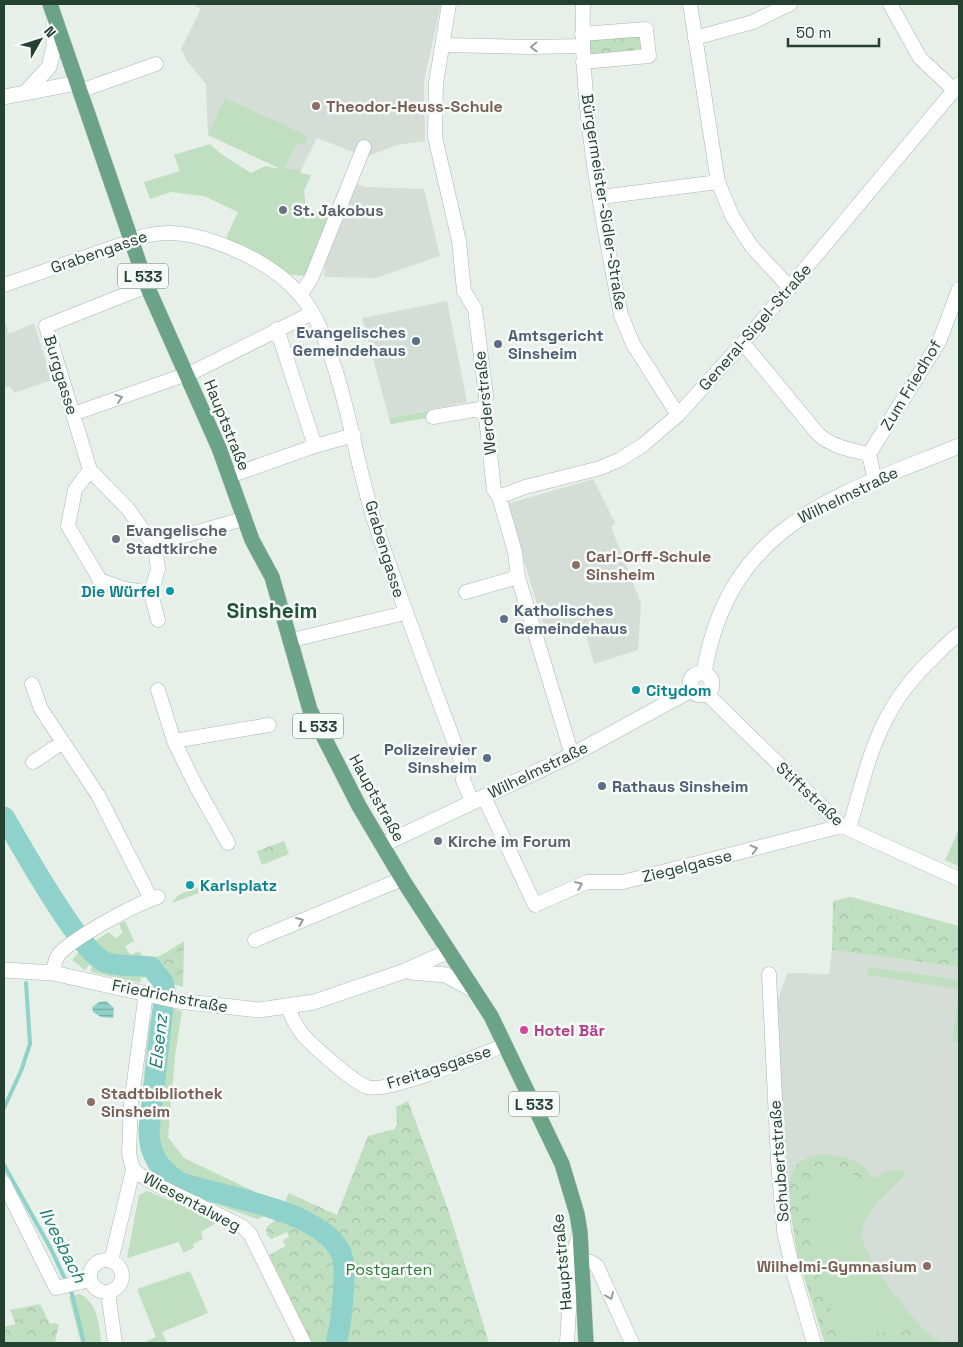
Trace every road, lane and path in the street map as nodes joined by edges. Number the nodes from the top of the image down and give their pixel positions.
1 (449, 4) edge
2 (583, 4) edge
3 (690, 4) edge
4 (790, 4) edge
5 (890, 4) edge
6 (52, 10) edge
7 (695, 38) junction
8 (583, 40) junction
9 (443, 45) junction
10 (584, 62) junction
11 (156, 64) dead end
12 (78, 87) junction
13 (957, 87) edge
14 (27, 91) junction
15 (4, 97) edge
16 (364, 148) dead end
17 (718, 182) junction
18 (600, 196) junction
19 (130, 241) junction
20 (4, 285) edge
21 (147, 286) junction
22 (790, 288) junction
23 (959, 289) edge
24 (300, 295) junction
25 (312, 313) junction
26 (277, 329) junction
27 (743, 343) junction
28 (187, 374) junction
29 (485, 408) junction
30 (73, 414) junction
31 (678, 415) junction
32 (434, 417) dead end
33 (354, 435) junction
34 (315, 446) junction
35 (959, 446) edge
36 (869, 454) junction
37 (90, 470) junction
38 (230, 476) junction
39 (875, 481) junction
40 (499, 497) junction
41 (243, 520) junction
42 (156, 547) junction
43 (518, 577) junction
44 (466, 592) dead end
45 (151, 593) junction
46 (405, 613) junction
47 (158, 620) dead end
48 (959, 634) edge
49 (296, 639) dead end
50 (704, 673) junction
51 (32, 684) dead end
52 (158, 690) dead end
53 (691, 690) junction
54 (708, 694) junction
55 (269, 725) dead end
56 (174, 741) junction
57 (63, 742) junction
58 (572, 756) junction
59 (33, 762) dead end
60 (478, 799) junction
61 (845, 828) junction
62 (228, 843) dead end
63 (382, 845) junction
64 (402, 879) junction
65 (959, 879) edge
66 (535, 905) joint
67 (255, 940) dead end
68 (447, 952) junction
69 (4, 970) edge
70 (402, 972) junction
71 (53, 973) junction
72 (769, 974) dead end
73 (473, 990) junction
74 (151, 994) junction
75 (288, 1007) junction
76 (505, 1045) junction
77 (133, 1170) junction
78 (4, 1183) edge
79 (580, 1232) junction
80 (111, 1261) junction
81 (582, 1261) junction
82 (90, 1280) junction
83 (108, 1292) junction
84 (115, 1343) edge
85 (304, 1343) edge
86 (567, 1343) edge
87 (586, 1343) edge
88 (632, 1343) edge
89 (814, 1343) edge

1 - 9 street, Werderstraße
2 - 8 street, Bürgermeister-Sidler-Straße
3 - 7 street
4 - 7 street
5 - 13 street
6 - 12 main road, Hauptstraße / L 533
6 - 14 main road
7 - 17 street
8 -> 9 street
8 - 10 street, Bürgermeister-Sidler-Straße
8 - 10 street
9 - 29 street, Werderstraße
10 - 18 street, Bürgermeister-Sidler-Straße
11 - 12 street
12 - 14 main road
12 - 19 main road, Hauptstraße / L 533
13 - 22 street, General-Sigel-Straße
14 - 15 main road
16 - 24 street
17 - 18 street
17 - 22 street
18 - 31 street, Bürgermeister-Sidler-Straße
19 - 20 street, Grabengasse
19 - 21 main road, Hauptstraße / L 533
19 - 24 street, Grabengasse
21 - 28 main road, Hauptstraße / L 533
21 - 30 street, Burggasse
22 - 27 street, General-Sigel-Straße
23 - 36 street, Zum Friedhof
24 - 25 street, Grabengasse
25 - 26 street
25 - 33 street, Grabengasse
26 - 28 street
26 - 34 street
27 - 31 street, General-Sigel-Straße
27 - 36 street
30 -> 28 street
28 - 38 main road, Hauptstraße / L 533
29 - 32 street
29 - 40 street, Werderstraße
30 - 37 street, Burggasse
31 - 40 street, General-Sigel-Straße
33 - 34 street
33 - 46 street, Grabengasse
34 - 38 street
35 - 39 main road, Wilhelmstraße
36 - 39 street
37 - 42 street
37 - 45 street
38 - 41 main road, Hauptstraße / L 533
39 - 50 main road, Wilhelmstraße
40 - 43 street, Werderstraße
41 - 42 street
41 - 63 main road, Hauptstraße / L 533
42 - 45 street
43 - 44 street
43 - 58 street, Werderstraße
45 - 47 street
46 - 49 street
46 - 60 street, Grabengasse
48 - 61 street
50 - 53 main road
50 - 54 main road
51 - 57 street
52 - 56 street
53 - 54 main road
53 - 58 main road, Wilhelmstraße
54 - 61 street, Stiftstraße
55 - 56 street
56 - 62 street
57 - 59 street
57 - 71 street
58 - 60 main road, Wilhelmstraße
60 - 63 main road, Wilhelmstraße
60 - 66 street, Grabengasse
61 - 65 street, Stiftstraße
66 -> 61 street, Ziegelgasse
63 - 64 main road, Hauptstraße / L 533
67 -> 64 street
64 - 68 main road, Hauptstraße / L 533
68 - 70 main road, Friedrichstraße
68 - 73 main road, Hauptstraße / L 533
69 - 71 main road, Friedrichstraße
70 - 73 main road
70 - 75 main road, Friedrichstraße
71 - 74 main road, Friedrichstraße
72 - 89 street, Schubertstraße
73 - 76 main road, Hauptstraße / L 533
74 - 75 main road, Friedrichstraße
74 - 77 street
75 - 76 street, Freitagsgasse
76 - 79 main road, Hauptstraße / L 533
77 - 80 street
77 - 85 street, Wiesentalweg
78 - 82 street
79 - 81 main road, Hauptstraße / L 533
79 - 86 street
80 - 82 street
80 - 83 street
81 - 87 main road, Hauptstraße / L 533
81 -> 88 street
82 - 83 street
83 - 84 street

